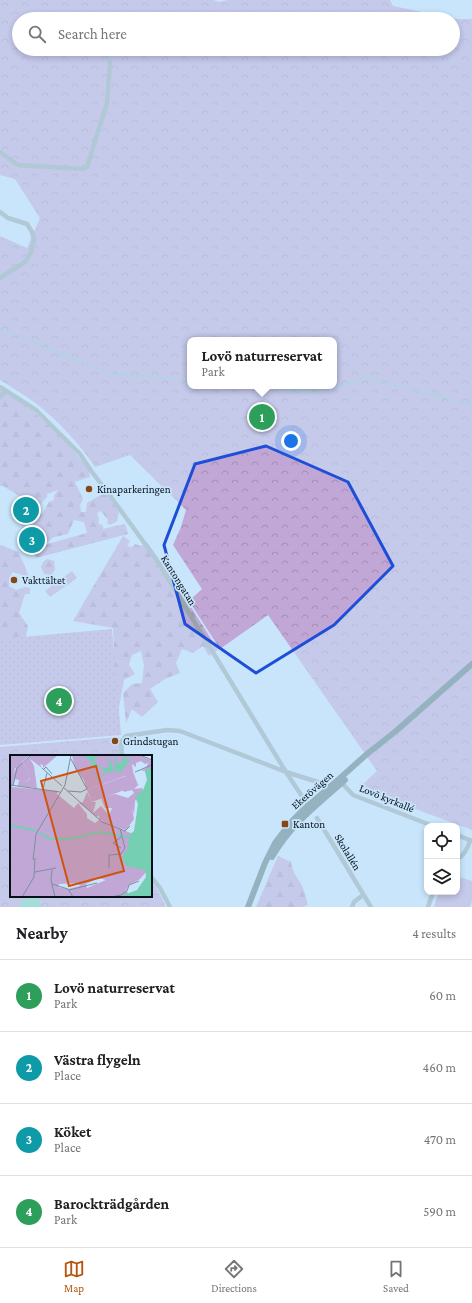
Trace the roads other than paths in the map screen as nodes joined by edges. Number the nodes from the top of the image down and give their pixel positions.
1 (110, 62) dead end
2 (0, 152) edge
3 (0, 212) edge
4 (0, 278) edge
5 (0, 387) edge
6 (6, 391) junction
7 (0, 397) edge
8 (472, 664) edge
9 (122, 755) edge
10 (286, 772) junction
11 (341, 781) junction
12 (320, 783) dead end
13 (310, 808) junction
14 (317, 818) dead end
15 (425, 823) edge
16 (460, 836) edge
17 (471, 841) edge
18 (460, 857) edge
19 (152, 877) edge
20 (363, 895) junction
21 (432, 895) edge
22 (170, 907) edge
23 (248, 907) edge
24 (352, 907) edge
25 (371, 907) edge
26 (428, 907) edge

1 - 2 street
3 - 4 street
5 - 6 street, Kantongatan
6 - 7 street
6 - 10 street, Kantongatan
8 - 11 main road, Ekerövägen
9 - 10 street
10 - 12 street
10 - 13 street, Kantongatan
11 - 13 main road, Ekerövägen
11 - 15 street, Lovö kyrkallé
13 - 23 main road, Ekerövägen
14 - 20 street, Skolallén
16 - 17 street
17 - 18 street
19 - 22 street
20 - 24 street
20 - 25 street, Skolallén
21 - 26 street

